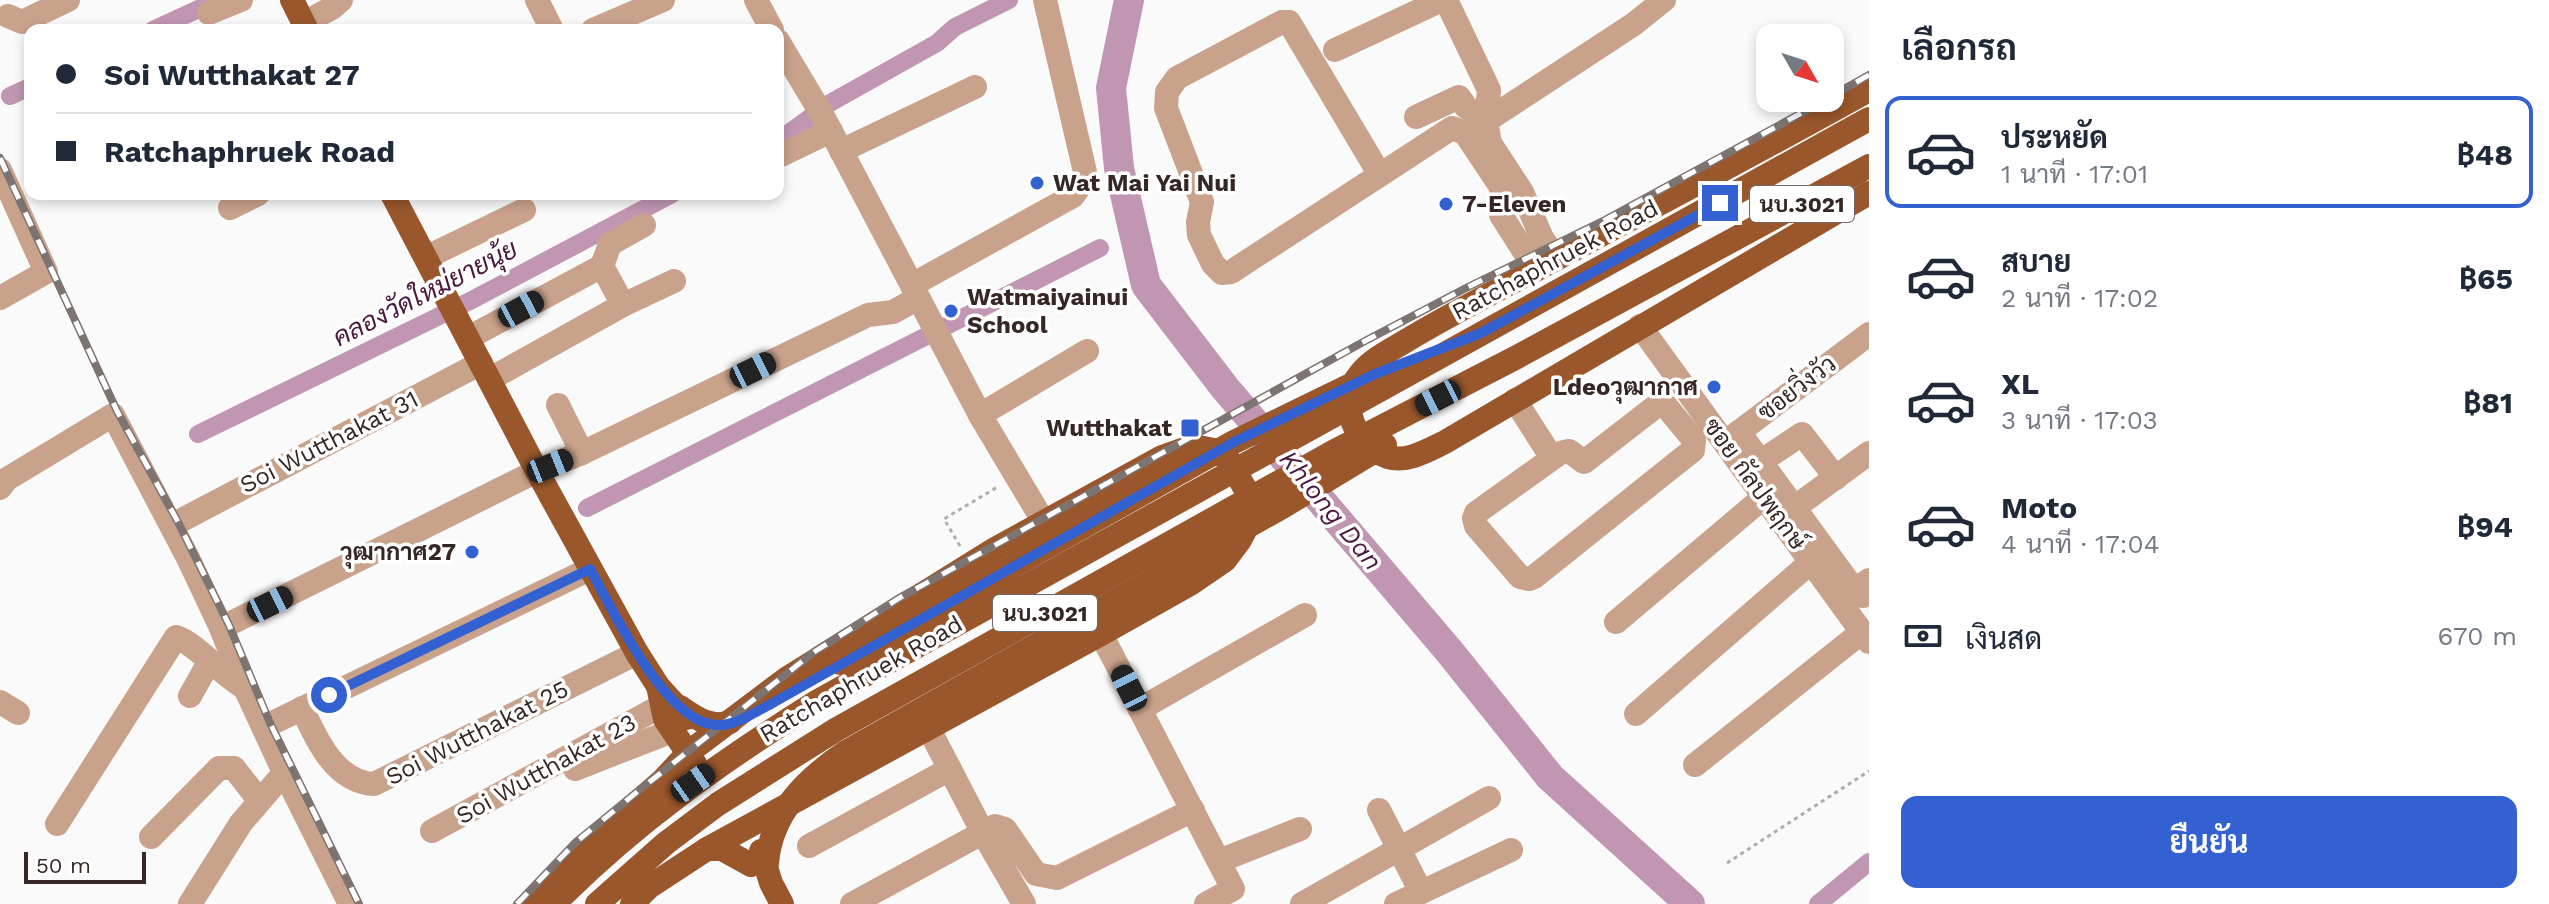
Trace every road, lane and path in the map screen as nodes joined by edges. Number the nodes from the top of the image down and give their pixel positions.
1 (68, 0) edge
2 (241, 0) edge
3 (292, 0) edge
4 (341, 0) edge
5 (537, 0) edge
6 (663, 0) edge
7 (756, 0) edge
8 (1045, 0) edge
9 (1444, 0) edge
10 (1664, 0) edge
11 (209, 13) dead end
12 (8, 16) dead end
13 (304, 24) edge
14 (309, 24) edge
15 (549, 24) edge
16 (607, 24) edge
17 (769, 24) edge
18 (1335, 50) dead end
19 (784, 51) edge
20 (975, 87) dead end
21 (1869, 90) edge
22 (1416, 117) dead end
23 (1869, 119) edge
24 (1486, 121) junction
25 (828, 126) junction
26 (784, 153) edge
27 (1869, 166) edge
28 (0, 170) edge
29 (1380, 175) junction
30 (1869, 193) edge
31 (246, 200) edge
32 (395, 200) edge
33 (230, 208) dead end
34 (524, 210) dead end
35 (644, 225) dead end
36 (427, 257) junction
37 (1546, 264) junction
38 (602, 266) junction
39 (674, 281) dead end
40 (915, 292) junction
41 (0, 298) edge
42 (623, 305) junction
43 (459, 321) junction
44 (1640, 326) junction
45 (1481, 333) junction
46 (1869, 334) edge
47 (1087, 351) dead end
48 (1517, 357) junction
49 (485, 371) junction
50 (1515, 400) junction
51 (558, 405) dead end
52 (980, 415) junction
53 (1732, 437) junction
54 (582, 453) junction
55 (1869, 453) edge
56 (1552, 458) junction
57 (1760, 462) junction
58 (537, 471) junction
59 (1836, 478) junction
60 (1003, 484) dead end
61 (0, 488) edge
62 (1764, 497) junction
63 (1794, 508) junction
64 (944, 519) dead end
65 (178, 522) dead end
66 (1045, 524) junction
67 (1811, 562) junction
68 (590, 569) junction
69 (1869, 580) edge
70 (1305, 615) dead end
71 (1616, 622) dead end
72 (232, 623) junction
73 (1101, 634) junction
74 (1866, 637) edge
75 (637, 653) junction
76 (209, 662) junction
77 (245, 688) junction
78 (190, 696) dead end
79 (302, 708) junction
80 (1140, 709) junction
81 (666, 710) junction
82 (1636, 714) dead end
83 (264, 727) junction
84 (929, 729) junction
85 (704, 740) junction
86 (1695, 765) dead end
87 (575, 769) dead end
88 (950, 769) junction
89 (1869, 771) edge
90 (285, 772) junction
91 (663, 780) junction
92 (1489, 798) dead end
93 (259, 800) junction
94 (786, 806) junction
95 (1193, 810) junction
96 (1379, 810) dead end
97 (57, 824) dead end
98 (1300, 829) dead end
99 (432, 831) dead end
100 (743, 831) junction
101 (983, 833) junction
102 (151, 837) dead end
103 (809, 846) dead end
104 (707, 849) junction
105 (1400, 850) junction
106 (1511, 850) dead end
107 (1219, 861) junction
108 (1727, 863) dead end
109 (768, 879) edge
110 (1421, 892) junction
111 (190, 904) edge
112 (350, 904) edge
113 (531, 904) edge
114 (554, 904) edge
115 (597, 904) edge
116 (632, 904) edge
117 (852, 904) edge
118 (1024, 904) edge
119 (1206, 904) edge
120 (1302, 904) edge
121 (1396, 904) edge

1 - 12 street
2 - 11 street
3 - 13 main road
4 - 14 street
5 - 15 street
6 - 16 street
7 - 17 street
8 - 40 street
9 - 18 street
9 - 24 street
10 - 24 street
19 - 25 street
20 - 25 street
21 - 37 main road, Ratchaphruek Road / นบ.3021
22 - 24 street
23 - 45 main road, Ratchaphruek Road / นบ.3021
24 - 37 street
25 - 26 street
25 - 40 street
27 - 48 main road, Ratchaphruek Road / นบ.3021
28 - 41 street
29 - 29 street
29 - 37 street
30 - 44 main road, Ratchaphruek Road / นบ.3021
31 - 33 street
32 - 36 main road
34 - 36 street
35 - 38 street
36 - 43 main road
37 - 50 main road, Ratchaphruek Road / นบ.3021
38 - 42 street
38 - 43 street
39 - 42 street, Soi Wutthakat 31
40 - 52 street
40 - 54 street
42 - 49 street, Soi Wutthakat 31
43 - 49 main road
44 - 50 main road, Ratchaphruek Road / นบ.3021
44 - 53 street, ซอย กัลปพฤกษ์
45 - 85 main road
45 - 114 main road, Ratchaphruek Road / นบ.3021
46 - 53 street, ซอยวิ่งวัว
47 - 52 street
48 - 94 main road
48 - 115 main road, Ratchaphruek Road / นบ.3021
49 - 58 main road
49 - 65 street, Soi Wutthakat 31
50 - 56 street
51 - 54 street
52 - 66 street
53 - 57 street
53 - 62 street, ซอย กัลปพฤกษ์
54 - 58 street
55 - 59 street
56 - 56 street
57 - 59 street
57 - 63 street
58 - 68 main road
58 - 72 street
59 - 63 street
60 - 64 path
61 - 72 street
62 - 67 street, ซอย กัลปพฤกษ์
62 - 71 street
63 - 69 street
66 - 73 main road, Ratchaphruek Road / นบ.3021
66 - 85 main road, Ratchaphruek Road / นบ.3021
67 - 74 street, ซอย กัลปพฤกษ์
67 - 82 street
68 - 75 main road
68 - 79 street
70 - 80 street
72 - 77 street
73 - 80 street
73 - 84 main road, Ratchaphruek Road / นบ.3021
74 - 86 street
75 - 79 street, Soi Wutthakat 25
75 - 81 main road
76 - 77 street
76 - 78 street
76 - 97 street
77 - 83 street
79 - 83 street
80 - 95 street
81 - 85 main road
81 - 85 main road
81 - 87 street
81 - 91 main road
81 - 99 street, Soi Wutthakat 23
83 - 90 street
84 - 88 street
84 - 94 main road, Ratchaphruek Road / นบ.3021
85 - 91 main road, Ratchaphruek Road
85 - 100 main road
88 - 101 street
88 - 103 street
89 - 108 path
90 - 93 street
90 - 112 street
91 - 113 main road, Ratchaphruek Road
92 - 105 street
93 - 102 street
93 - 111 street
94 - 100 main road, Ratchaphruek Road / นบ.3021
94 - 109 main road
95 - 101 street
95 - 107 street
96 - 105 street
98 - 107 street
100 - 104 main road, Ratchaphruek Road / นบ.3021
100 - 109 main road
101 - 117 street
101 - 118 street
104 - 109 main road
104 - 116 main road, Ratchaphruek Road / นบ.3021
105 - 110 street
105 - 120 street
106 - 110 street
107 - 119 street
110 - 121 street

